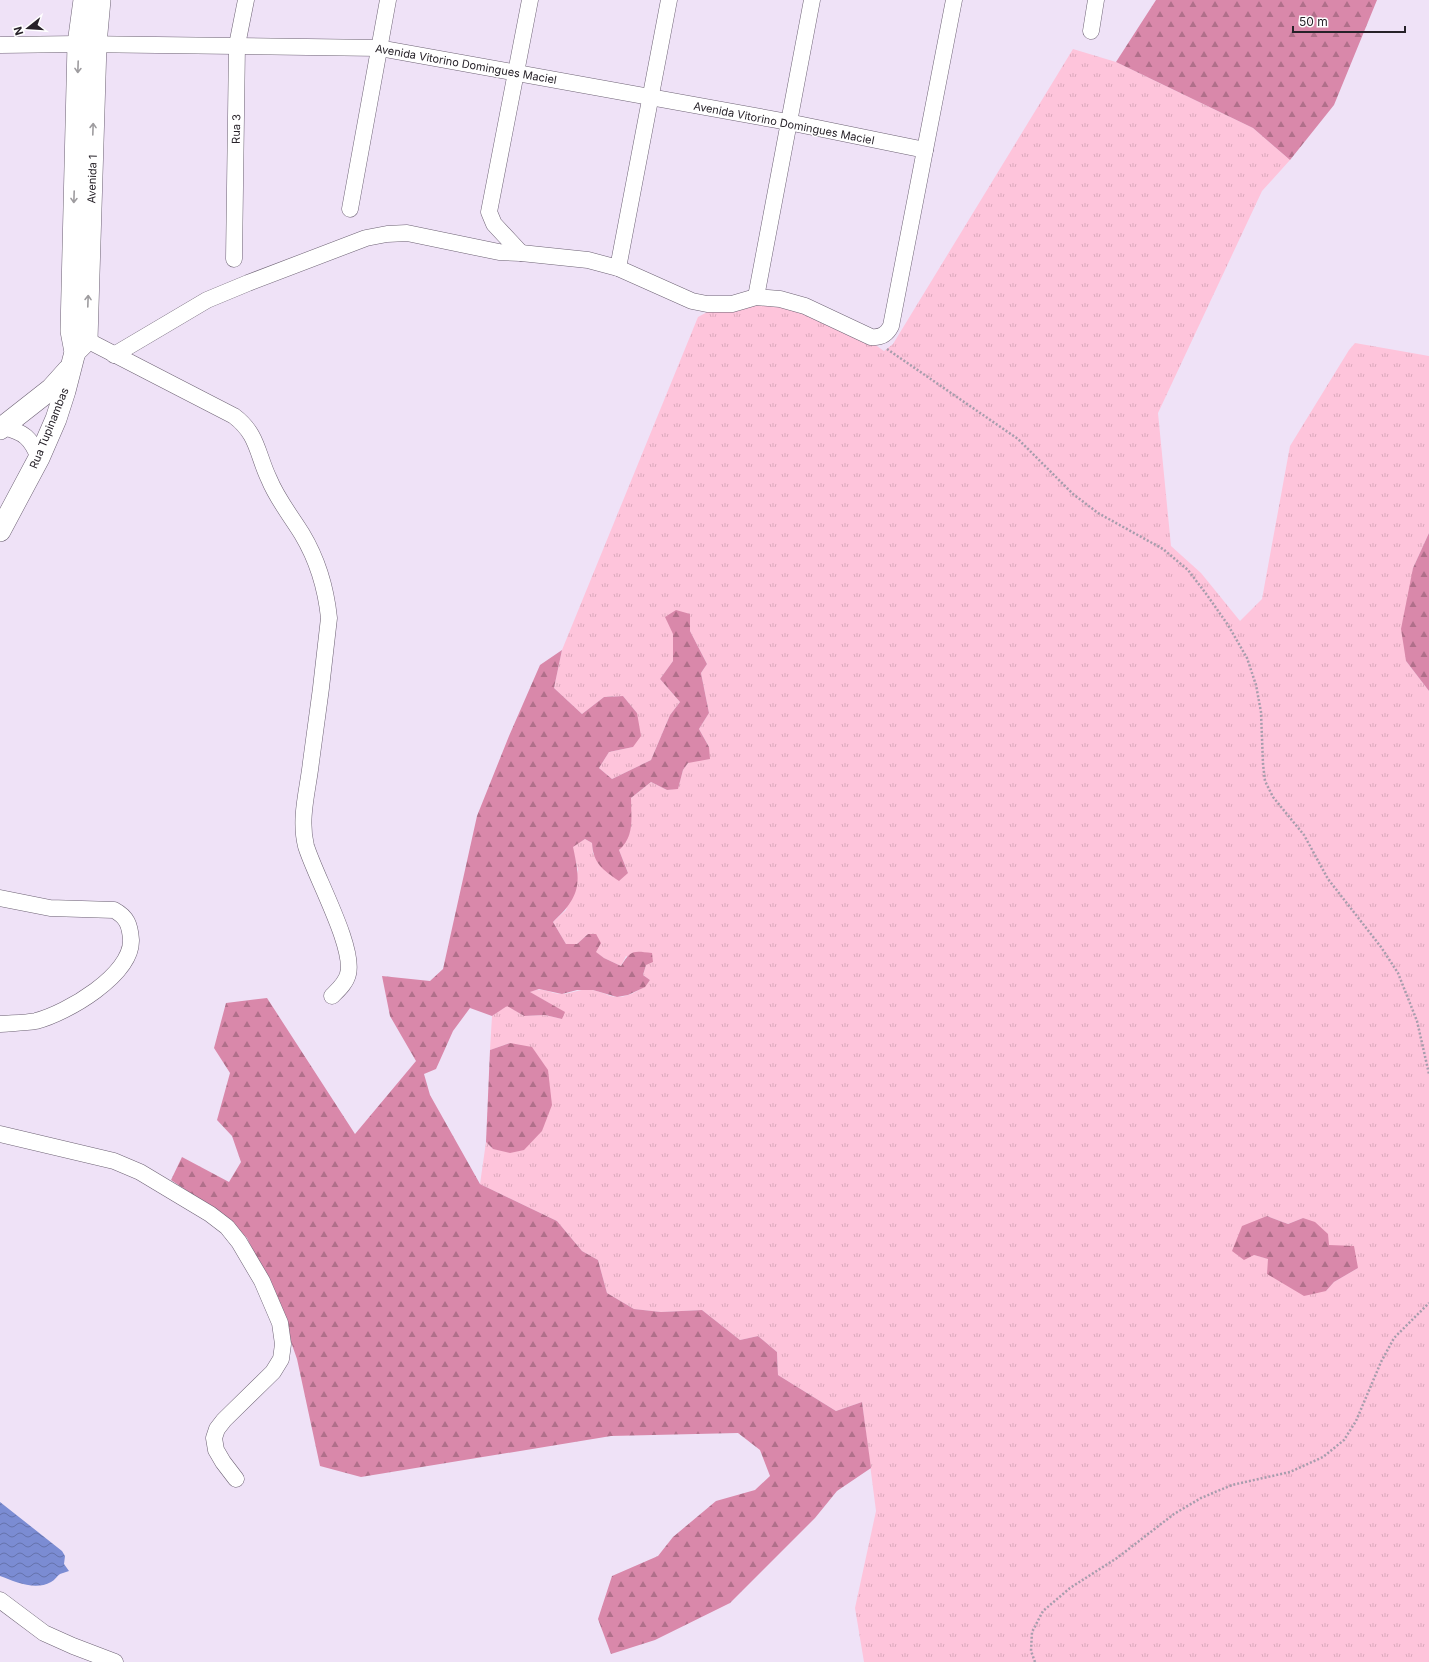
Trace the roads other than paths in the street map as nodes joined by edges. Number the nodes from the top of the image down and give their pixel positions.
1 (84, 0) edge
2 (100, 0) edge
3 (246, 0) edge
4 (388, 0) edge
5 (530, 0) edge
6 (669, 0) edge
7 (812, 0) edge
8 (954, 0) edge
9 (1096, 0) edge
10 (1091, 31) dead end
11 (87, 44) junction
12 (0, 45) edge
13 (237, 45) junction
14 (379, 48) junction
15 (516, 72) junction
16 (651, 98) junction
17 (788, 122) junction
18 (925, 150) junction
19 (350, 209) dead end
20 (521, 253) junction
21 (234, 259) dead end
22 (618, 268) junction
23 (756, 297) junction
24 (76, 348) junction
25 (114, 354) junction
26 (2, 428) edge
27 (39, 458) junction
28 (0, 531) edge
29 (0, 898) edge
30 (332, 996) dead end
31 (0, 1024) edge
32 (0, 1134) edge
33 (236, 1479) dead end
34 (0, 1600) edge
35 (115, 1662) edge

1 - 11 street, Avenida 1
2 - 11 street, Avenida 1
3 - 13 street, Rua 3
4 - 14 street
5 - 15 street
6 - 16 street
7 - 17 street
8 - 18 street
9 - 10 street
11 - 12 street, Avenida Vitorino Domingues Maciel
11 - 13 street, Avenida Vitorino Domingues Maciel
11 - 24 street, Avenida 1
13 - 14 street, Avenida Vitorino Domingues Maciel
13 - 21 street, Rua 3
14 - 15 street, Avenida Vitorino Domingues Maciel
14 - 19 street
15 - 16 street, Avenida Vitorino Domingues Maciel
15 - 20 street
16 - 17 street, Avenida Vitorino Domingues Maciel
16 - 22 street
17 - 18 street, Avenida Vitorino Domingues Maciel
17 - 23 street
18 - 23 street
20 - 22 street
20 - 25 street
22 - 23 street
24 - 25 street
24 - 26 street
24 - 27 street, Rua Tupinambas
25 - 30 street
26 - 27 street
27 - 28 street, Rua Tupinambas
29 - 31 street
32 - 33 street
34 - 35 street

